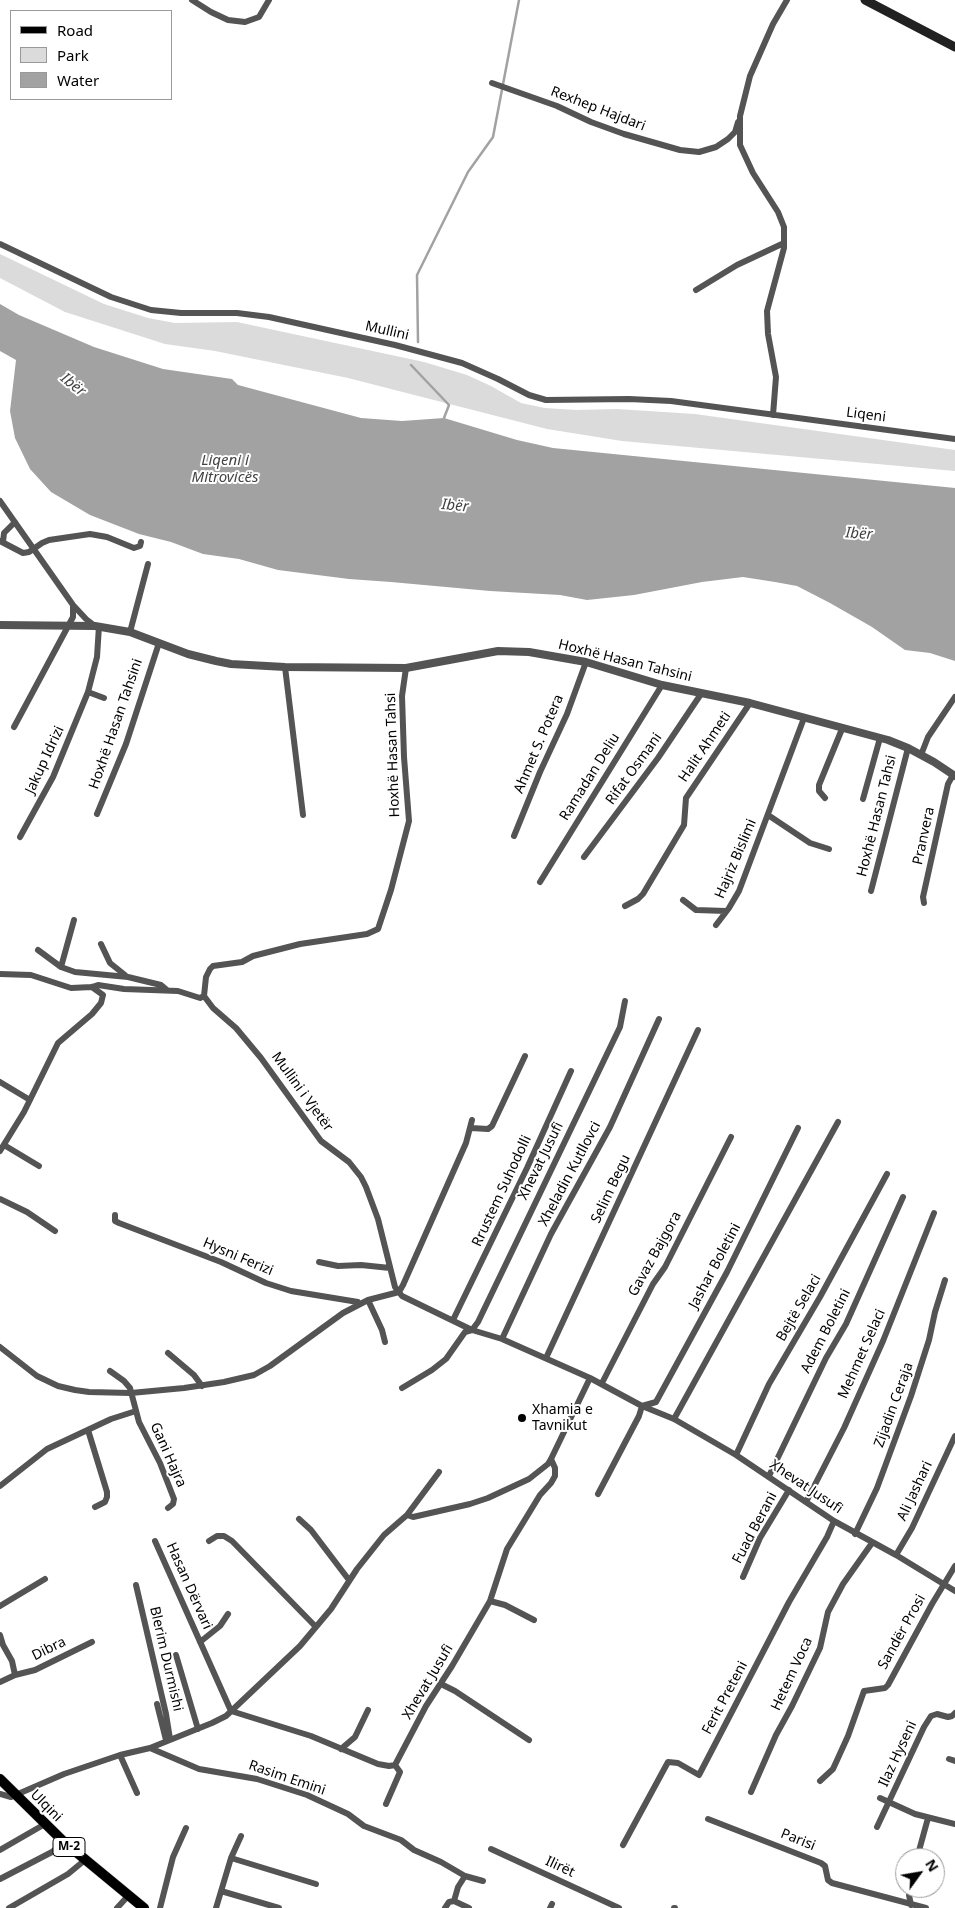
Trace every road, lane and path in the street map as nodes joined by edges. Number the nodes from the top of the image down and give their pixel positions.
1 (192, 0) edge
2 (269, 0) edge
3 (787, 0) edge
4 (865, 0) edge
5 (955, 47) edge
6 (492, 83) dead end
7 (740, 116) junction
8 (784, 243) junction
9 (0, 244) edge
10 (696, 290) dead end
11 (773, 416) junction
12 (955, 439) edge
13 (0, 501) edge
14 (15, 522) junction
15 (1, 541) edge
16 (141, 542) dead end
17 (33, 549) junction
18 (148, 564) dead end
19 (73, 605) junction
20 (69, 624) junction
21 (0, 625) edge
22 (97, 626) junction
23 (130, 632) junction
24 (159, 643) junction
25 (586, 662) junction
26 (285, 668) junction
27 (406, 668) junction
28 (662, 685) junction
29 (88, 692) junction
30 (702, 694) junction
31 (955, 697) edge
32 (104, 698) dead end
33 (750, 703) junction
34 (804, 718) junction
35 (14, 727) dead end
36 (842, 729) junction
37 (880, 738) junction
38 (908, 748) junction
39 (921, 755) junction
40 (954, 776) edge
41 (825, 798) dead end
42 (864, 799) dead end
43 (97, 814) dead end
44 (303, 815) dead end
45 (768, 815) junction
46 (514, 836) dead end
47 (20, 837) dead end
48 (829, 849) dead end
49 (584, 857) dead end
50 (540, 882) dead end
51 (871, 891) dead end
52 (683, 900) dead end
53 (924, 903) dead end
54 (625, 906) dead end
55 (726, 911) junction
56 (74, 920) dead end
57 (716, 925) dead end
58 (101, 944) dead end
59 (38, 950) dead end
60 (61, 967) junction
61 (0, 974) edge
62 (128, 977) junction
63 (92, 987) junction
64 (168, 991) junction
65 (204, 996) junction
66 (625, 1001) dead end
67 (658, 1019) dead end
68 (698, 1030) dead end
69 (525, 1056) dead end
70 (571, 1071) dead end
71 (0, 1082) edge
72 (0, 1086) edge
73 (28, 1103) junction
74 (838, 1122) dead end
75 (798, 1128) dead end
76 (731, 1138) dead end
77 (2, 1148) edge
78 (39, 1166) dead end
79 (887, 1174) dead end
80 (903, 1197) dead end
81 (0, 1199) edge
82 (934, 1213) dead end
83 (115, 1215) dead end
84 (56, 1231) dead end
85 (319, 1262) dead end
86 (390, 1268) junction
87 (945, 1280) dead end
88 (399, 1292) junction
89 (368, 1300) junction
90 (360, 1304) junction
91 (453, 1320) junction
92 (472, 1330) junction
93 (502, 1339) junction
94 (385, 1342) dead end
95 (0, 1347) edge
96 (168, 1353) dead end
97 (546, 1358) junction
98 (110, 1371) dead end
99 (590, 1378) junction
100 (602, 1383) junction
101 (202, 1386) junction
102 (402, 1388) dead end
103 (131, 1393) junction
104 (642, 1406) junction
105 (136, 1411) junction
106 (674, 1419) junction
107 (88, 1430) junction
108 (955, 1436) edge
109 (736, 1455) junction
110 (551, 1459) junction
111 (439, 1472) dead end
112 (768, 1476) junction
113 (0, 1486) edge
114 (789, 1490) junction
115 (598, 1494) dead end
116 (806, 1502) junction
117 (95, 1506) dead end
118 (168, 1508) dead end
119 (407, 1515) junction
120 (299, 1519) dead end
121 (834, 1521) junction
122 (855, 1534) junction
123 (155, 1540) dead end
124 (209, 1541) dead end
125 (872, 1542) junction
126 (896, 1555) junction
127 (955, 1566) edge
128 (743, 1577) dead end
129 (45, 1579) dead end
130 (349, 1580) junction
131 (136, 1584) dead end
132 (944, 1585) junction
133 (955, 1591) edge
134 (490, 1600) junction
135 (0, 1606) edge
136 (228, 1614) dead end
137 (534, 1620) dead end
138 (316, 1627) junction
139 (0, 1635) edge
140 (92, 1642) dead end
141 (200, 1642) junction
142 (176, 1655) dead end
143 (15, 1675) junction
144 (0, 1682) edge
145 (441, 1684) junction
146 (157, 1704) dead end
147 (368, 1710) dead end
148 (231, 1711) junction
149 (955, 1713) edge
150 (198, 1729) junction
151 (168, 1740) junction
152 (529, 1740) dead end
153 (150, 1748) junction
154 (341, 1749) junction
155 (120, 1755) junction
156 (395, 1765) junction
157 (0, 1779) edge
158 (820, 1781) dead end
159 (751, 1792) dead end
160 (137, 1793) dead end
161 (0, 1794) edge
162 (16, 1795) junction
163 (880, 1798) dead end
164 (890, 1802) junction
165 (386, 1804) dead end
166 (928, 1818) junction
167 (708, 1819) dead end
168 (45, 1824) junction
169 (955, 1824) edge
170 (186, 1828) dead end
171 (878, 1828) dead end
172 (240, 1836) dead end
173 (64, 1842) junction
174 (623, 1845) dead end
175 (920, 1848) edge
176 (491, 1849) dead end
177 (0, 1850) edge
178 (231, 1858) junction
179 (85, 1860) junction
180 (465, 1876) junction
181 (0, 1879) edge
182 (483, 1881) dead end
183 (316, 1884) dead end
184 (221, 1891) junction
185 (128, 1896) junction
186 (910, 1898) edge
187 (454, 1901) junction
188 (911, 1905) junction
189 (9, 1908) edge
190 (117, 1908) edge
191 (144, 1908) edge
192 (160, 1908) edge
193 (216, 1908) edge
194 (279, 1908) edge
195 (445, 1908) edge
196 (469, 1908) edge
197 (618, 1908) edge
198 (926, 1908) edge

1 - 2 street
3 - 7 street, Rexhep Hajdari
4 - 5 main road
6 - 7 street, Rexhep Hajdari
7 - 8 street, Rexhep Hajdari
8 - 10 street
8 - 11 street, Rexhep Hajdari
9 - 11 street, Mullini
11 - 12 street, Liqeni
13 - 14 street
14 - 15 street
14 - 17 street
15 - 17 street
16 - 17 street
17 - 19 street
18 - 23 street
19 - 20 street
19 - 22 street
20 - 21 street, Hoxhë Hasan Tahsini
20 - 22 street, Hoxhë Hasan Tahsini
20 - 35 street
22 - 23 street, Hoxhë Hasan Tahsini
22 - 29 street, Jakup Idrizi
23 - 24 street, Hoxhë Hasan Tahsini
24 - 26 street, Hoxhë Hasan Tahsini
24 - 43 street, Hoxhë Hasan Tahsini
25 - 27 street, Hoxhë Hasan Tahsini
25 - 28 street, Hoxhë Hasan Tahsini
25 - 46 street, Ahmet S. Potera
26 - 27 street, Hoxhë Hasan Tahsini
26 - 44 street
27 - 65 street, Hoxhë Hasan Tahsi
28 - 30 street, Hoxhë Hasan Tahsini
28 - 50 street, Ramadan Deliu
29 - 32 street
29 - 47 street, Jakup Idrizi
30 - 33 street, Hoxhë Hasan Tahsini
30 - 49 street, Rifat Osmani
31 - 39 street
33 - 34 street, Hoxhë Hasan Tahsini
33 - 54 street, Halit Ahmeti
34 - 36 street, Hoxhë Hasan Tahsini
34 - 45 street, Hajriz Bislimi
36 - 37 street, Hoxhë Hasan Tahsini
36 - 41 street
37 - 38 street, Hoxhë Hasan Tahsini
37 - 42 street, Hoxhë Hasan Tahsi
38 - 39 street, Hoxhë Hasan Tahsini
38 - 51 street, Hoxhë Hasan Tahsi
39 - 40 street, Hoxhë Hasan Tahsini
40 - 53 street, Pranvera
45 - 48 street, Hajriz Bislimi
45 - 55 street, Hajriz Bislimi
52 - 55 street, Hajriz Bislimi
55 - 57 street, Hajriz Bislimi
56 - 60 street
58 - 62 street
59 - 60 street
60 - 62 street
61 - 63 street
62 - 64 street
63 - 64 street
63 - 73 street
64 - 65 street
65 - 86 street, Mullini i Vjetër
66 - 92 street, Xhevat Jusufi
67 - 93 street, Xheladin Kutllovci
68 - 97 street, Selim Begu
69 - 88 street
70 - 91 street, Rrustem Suhodolli
71 - 73 street
72 - 73 street
73 - 77 street
74 - 106 street
75 - 104 street, Jashar Boletini
76 - 100 street, Gavaz Bajgora
77 - 78 street
79 - 109 street, Bejtë Selaci
80 - 112 street, Adem Boletini
81 - 84 street
82 - 116 street, Mehmet Selaci
83 - 90 street, Hysni Ferizi
85 - 86 street
86 - 88 street, Mullini i Vjetër
87 - 122 street, Zijadin Ceraja
88 - 89 street
88 - 91 street, Xhevat Jusufi
89 - 90 street
89 - 94 street
90 - 101 street
91 - 92 street, Xhevat Jusufi
92 - 93 street, Xhevat Jusufi
92 - 102 street, Xhevat Jusufi
93 - 97 street, Xhevat Jusufi
95 - 103 street
96 - 101 street
97 - 99 street, Xhevat Jusufi
98 - 103 street
99 - 100 street, Xhevat Jusufi
99 - 110 street, Xhevat Jusufi
100 - 104 street, Xhevat Jusufi
101 - 103 street
103 - 105 street, Gani Hajra
104 - 106 street, Xhevat Jusufi
104 - 115 street
105 - 107 street, Gani Hajra
105 - 118 street, Gani Hajra
106 - 109 street, Xhevat Jusufi
107 - 113 street, Gani Hajra
107 - 117 street
108 - 126 street, Ali Jashari
109 - 112 street, Xhevat Jusufi
110 - 119 street, Xhevat Jusufi
110 - 134 street, Xhevat Jusufi
111 - 119 street
112 - 114 street, Xhevat Jusufi
114 - 116 street, Xhevat Jusufi
114 - 128 street, Fuad Berani
116 - 121 street, Xhevat Jusufi
119 - 130 street
120 - 130 street
121 - 122 street, Xhevat Jusufi
121 - 174 street, Ferit Preteni
122 - 125 street, Xhevat Jusufi
123 - 141 street, Hasan Dërvari
124 - 138 street
125 - 126 street, Xhevat Jusufi
125 - 159 street, Hetem Voca
126 - 132 street, Xhevat Jusufi
127 - 132 street
129 - 135 street
130 - 138 street
131 - 151 street, Blerim Durmishi
132 - 133 street, Xhevat Jusufi
132 - 158 street, Sandër Prosi
134 - 137 street
134 - 145 street, Xhevat Jusufi
136 - 141 street, Hasan Dërvari
138 - 148 street
139 - 143 street
140 - 143 street, Dibra
141 - 148 street, Hasan Dërvari
142 - 150 street, Blerim Durmishi
143 - 144 street, Dibra
145 - 152 street
145 - 156 street, Xhevat Jusufi
146 - 151 street, Blerim Durmishi
147 - 154 street
148 - 150 street
148 - 154 street
149 - 164 street, Ilaz Hyseni
150 - 151 street
151 - 153 street
153 - 155 street
153 - 180 street, Rasim Emini
154 - 156 street
155 - 160 street
155 - 162 street
156 - 165 street
157 - 162 main road, Ulqini / M-2
161 - 162 street
162 - 168 main road, Ulqini / M-2
163 - 164 street
164 - 166 street
164 - 171 street, Ilaz Hyseni
166 - 169 street
166 - 175 street
167 - 188 street, Parisi
168 - 173 main road, Ulqini / M-2
168 - 177 street
170 - 192 street
172 - 178 street
173 - 179 main road, Ulqini / M-2
173 - 181 street
176 - 197 street, Ilirët
178 - 183 street
178 - 184 street
179 - 185 main road, Ulqini / M-2
179 - 189 street
180 - 182 street, Rasim Emini
180 - 187 street
184 - 193 street
184 - 194 street
185 - 190 street
185 - 191 main road, Ulqini / M-2
186 - 188 street
187 - 195 street
187 - 196 street
188 - 198 street, Parisi

